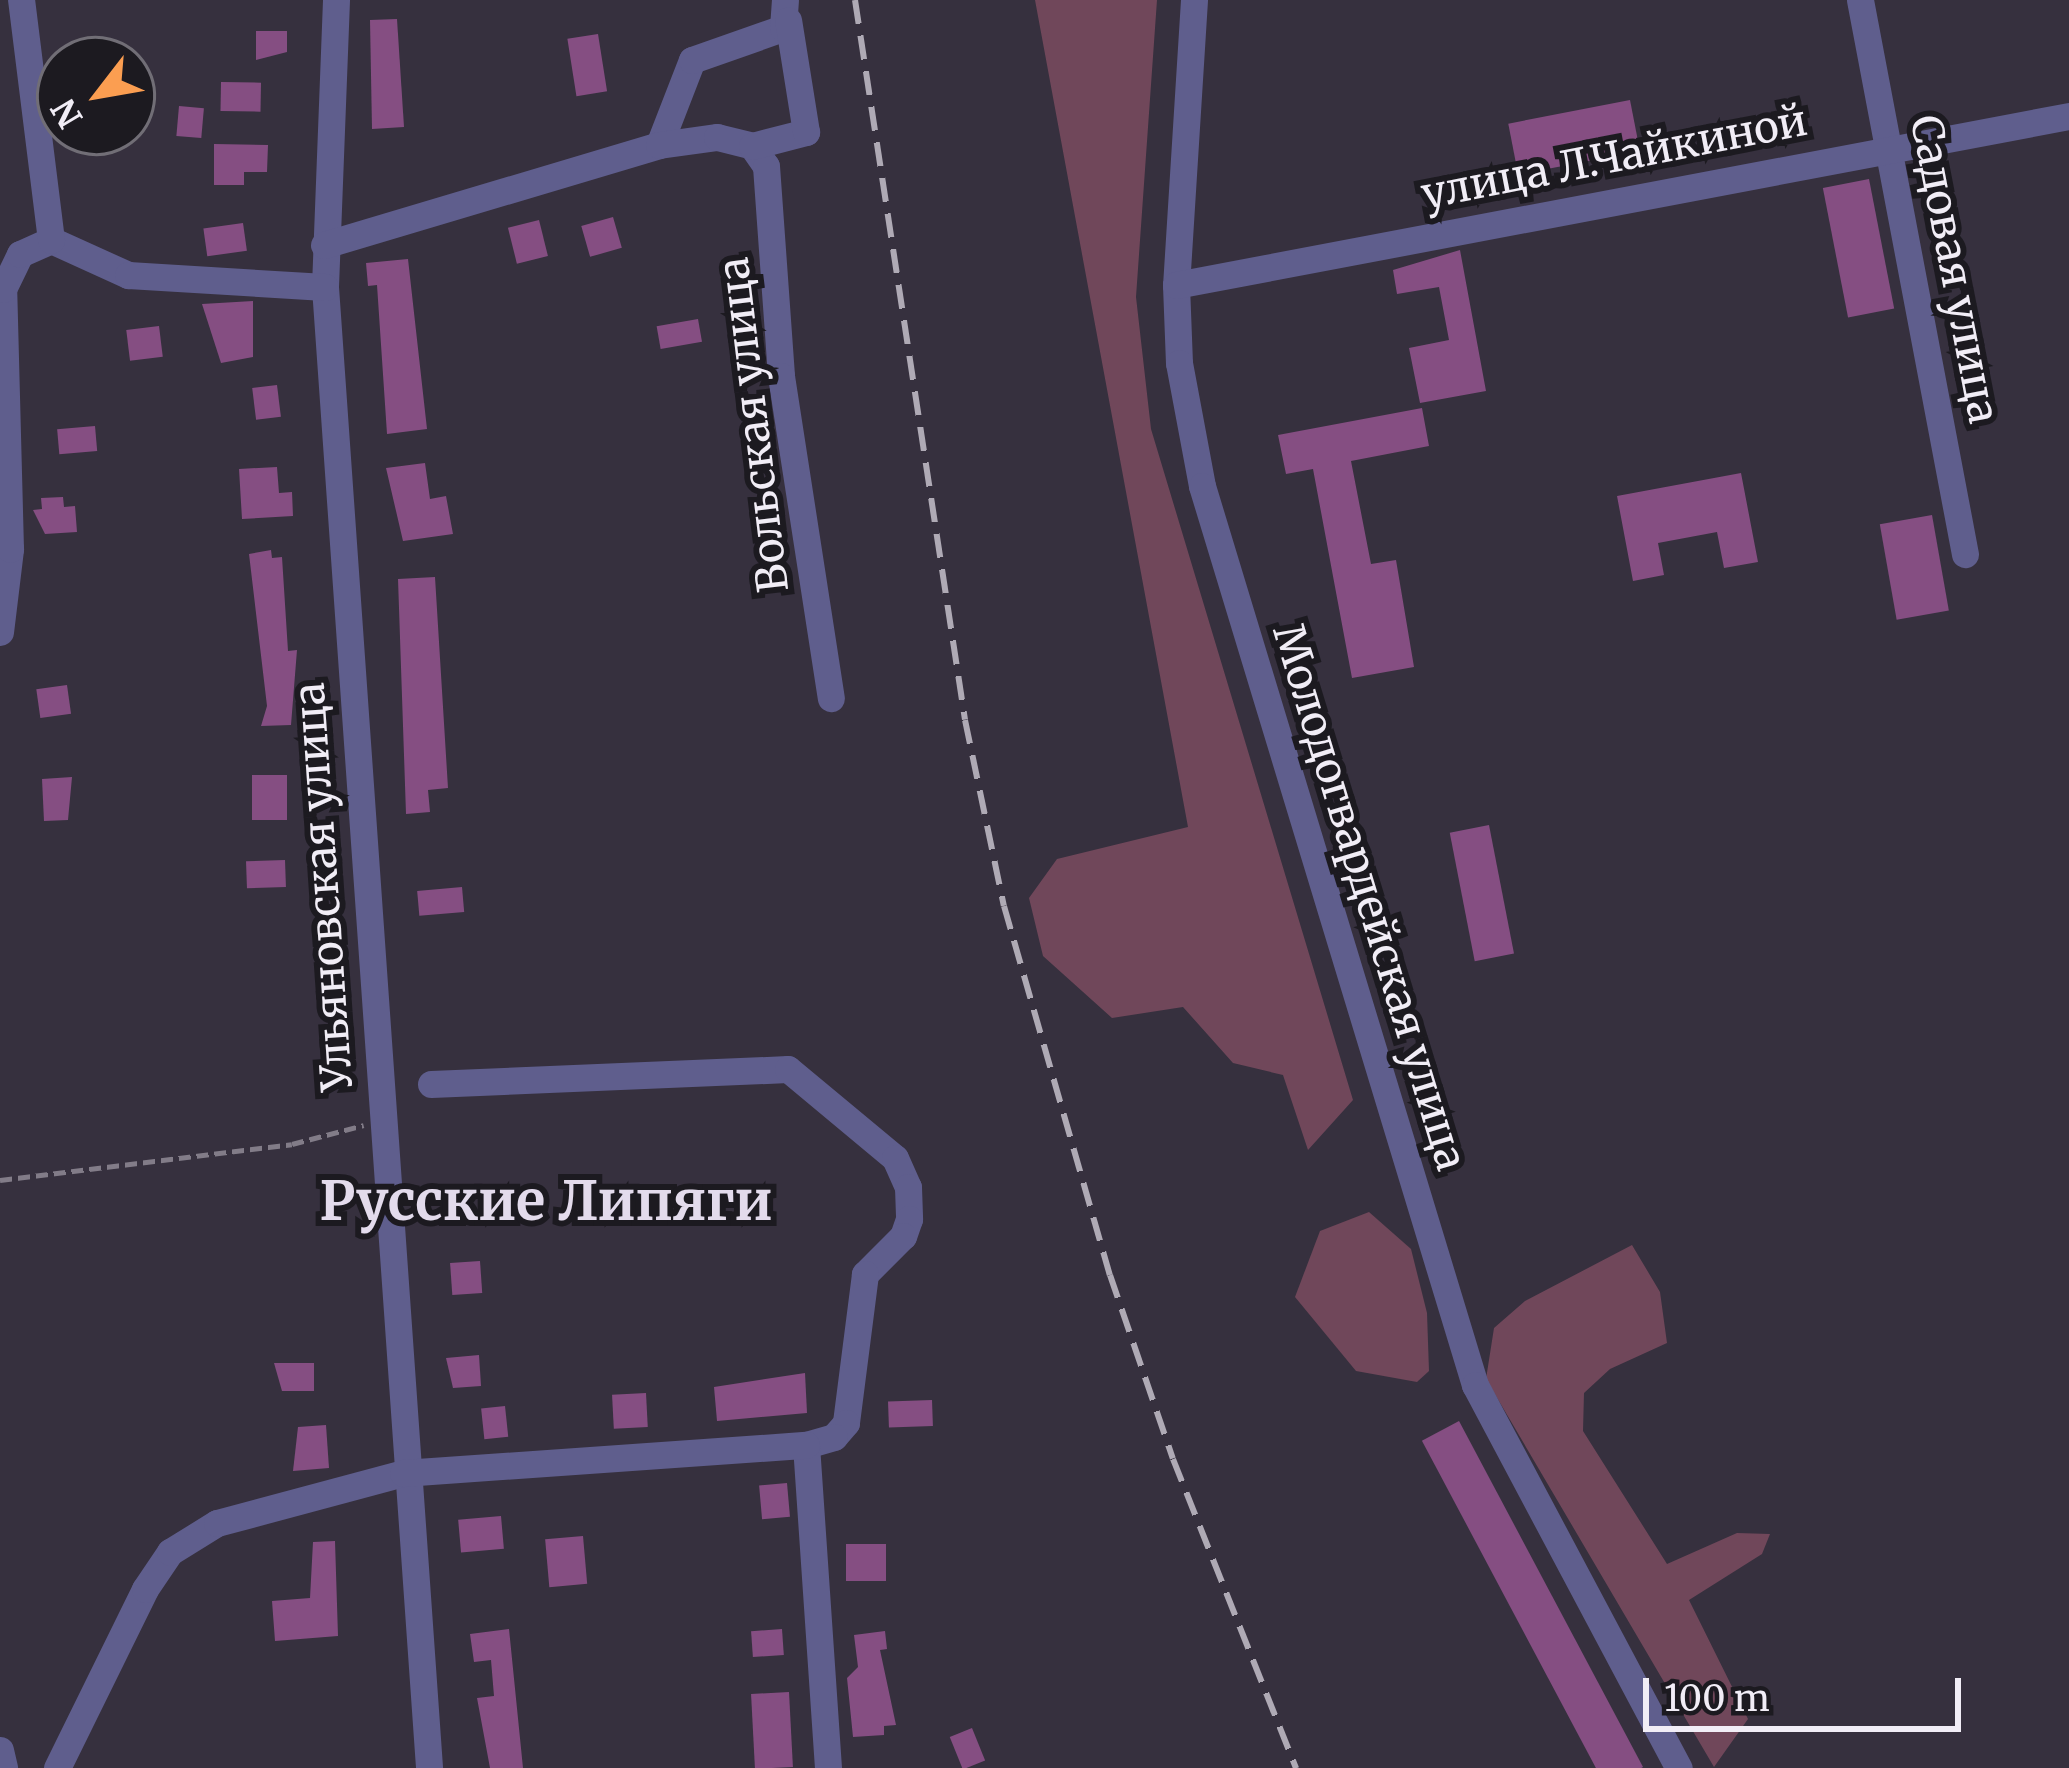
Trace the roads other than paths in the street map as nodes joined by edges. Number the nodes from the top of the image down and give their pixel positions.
1 (21, 0) edge
2 (336, 0) edge
3 (1193, 0) edge
4 (1860, 0) edge
5 (786, 10) edge
6 (2069, 116) edge
7 (659, 146) junction
8 (752, 146) junction
9 (1891, 146) junction
10 (51, 240) junction
11 (324, 245) junction
12 (1176, 286) junction
13 (325, 287) junction
14 (1965, 554) dead end
15 (0, 632) edge
16 (831, 698) dead end
17 (431, 1084) dead end
18 (806, 1445) junction
19 (403, 1473) junction
20 (0, 1750) edge
21 (4, 1768) edge
22 (57, 1768) edge
23 (429, 1768) edge
24 (828, 1768) edge
25 (1679, 1768) edge

1 - 10 street
2 - 11 street, Ульяновская улица
3 - 12 street, Молодогвардейская улица
4 - 9 street, Садовая улица
5 - 7 street
5 - 8 street
6 - 9 street, улица Л.Чайкиной
7 - 8 street
7 - 11 street
8 - 16 street, Вольская улица
9 - 12 street, улица Л.Чайкиной
9 - 14 street, Садовая улица
10 - 13 street
10 - 15 street
11 - 13 street, Ульяновская улица
12 - 25 street, Молодогвардейская улица
13 - 19 street, Ульяновская улица
17 - 18 street
18 - 19 street
18 - 24 street
19 - 22 street
19 - 23 street, Ульяновская улица
20 - 21 street

